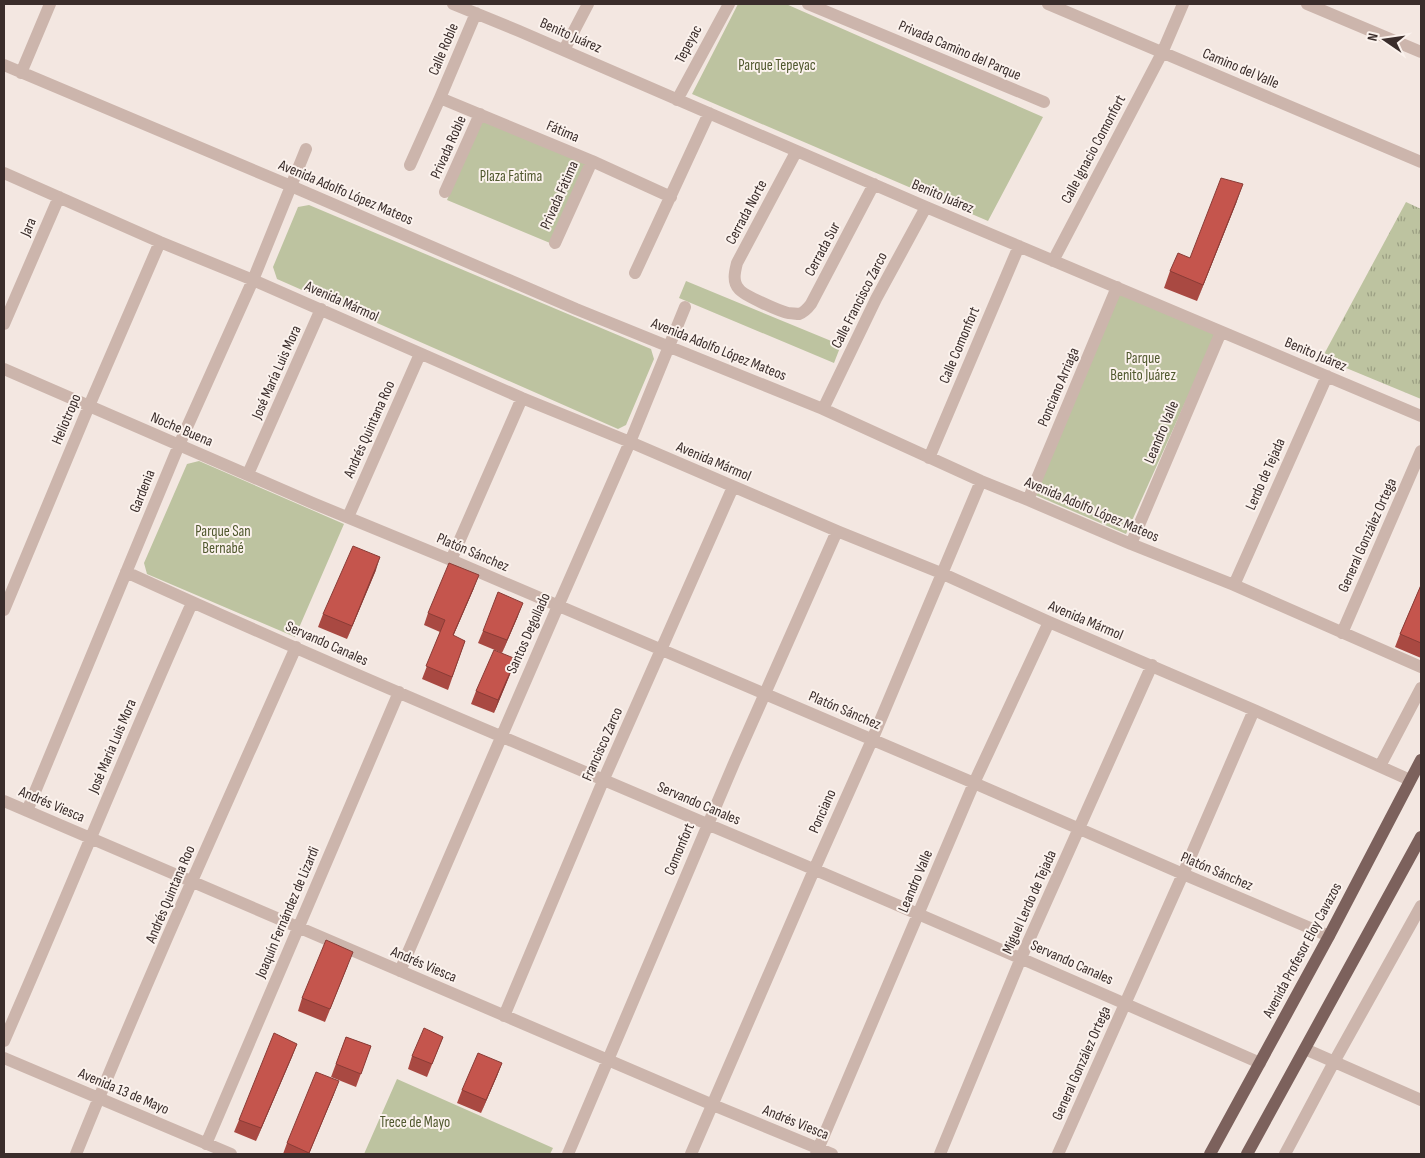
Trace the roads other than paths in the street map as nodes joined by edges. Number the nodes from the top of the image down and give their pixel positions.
1 (50, 4) edge
2 (453, 4) edge
3 (588, 4) edge
4 (728, 4) edge
5 (808, 4) edge
6 (1048, 4) edge
7 (1183, 4) edge
8 (1307, 4) edge
9 (476, 13) junction
10 (564, 50) junction
11 (1421, 52) edge
12 (1162, 53) junction
13 (4, 65) edge
14 (21, 72) junction
15 (440, 98) junction
16 (677, 100) junction
17 (1044, 102) dead end
18 (709, 113) junction
19 (480, 114) junction
20 (306, 149) dead end
21 (796, 152) junction
22 (592, 161) junction
23 (1421, 162) edge
24 (410, 165) dead end
25 (4, 173) edge
26 (874, 184) junction
27 (291, 186) junction
28 (446, 192) dead end
29 (59, 197) junction
30 (671, 197) junction
31 (926, 207) junction
32 (160, 242) junction
33 (555, 243) dead end
34 (1019, 246) junction
35 (1053, 261) junction
36 (635, 273) dead end
37 (253, 280) junction
38 (1117, 287) junction
39 (685, 308) dead end
40 (321, 309) junction
41 (788, 313) joint
42 (4, 324) edge
43 (1221, 332) junction
44 (669, 346) junction
45 (420, 354) junction
46 (4, 370) edge
47 (1327, 376) junction
48 (522, 398) junction
49 (89, 406) junction
50 (823, 409) junction
51 (1421, 416) edge
52 (630, 442) junction
53 (179, 445) junction
54 (1421, 451) edge
55 (929, 458) junction
56 (248, 474) junction
57 (981, 481) junction
58 (733, 486) junction
59 (1028, 500) junction
60 (348, 517) junction
61 (838, 531) junction
62 (1131, 544) junction
63 (451, 560) junction
64 (126, 572) junction
65 (941, 573) junction
66 (1234, 586) junction
67 (192, 603) junction
68 (558, 606) junction
69 (4, 610) edge
70 (1048, 622) junction
71 (1342, 633) junction
72 (296, 647) junction
73 (661, 650) junction
74 (1152, 665) junction
75 (1421, 667) edge
76 (1421, 688) edge
77 (399, 692) junction
78 (765, 694) junction
79 (1254, 710) junction
80 (501, 737) junction
81 (872, 740) junction
82 (1421, 760) edge
83 (1380, 766) junction
84 (1410, 780) junction
85 (604, 781) junction
86 (974, 783) junction
87 (4, 801) edge
88 (27, 811) junction
89 (708, 824) junction
90 (1080, 829) junction
91 (1421, 837) edge
92 (91, 838) junction
93 (814, 870) junction
94 (1183, 874) junction
95 (192, 882) junction
96 (1421, 906) edge
97 (918, 915) junction
98 (298, 927) junction
99 (1329, 936) junction
100 (1022, 958) junction
101 (400, 971) junction
102 (1125, 1003) junction
103 (504, 1016) junction
104 (4, 1041) edge
105 (1305, 1049) junction
106 (4, 1058) edge
107 (607, 1060) junction
108 (1334, 1062) junction
109 (1260, 1063) junction
110 (99, 1098) junction
111 (1421, 1100) edge
112 (713, 1105) junction
113 (206, 1144) junction
114 (818, 1151) edge
115 (76, 1154) edge
116 (232, 1154) edge
117 (568, 1154) edge
118 (692, 1154) edge
119 (832, 1154) edge
120 (940, 1154) edge
121 (1058, 1154) edge
122 (1210, 1154) edge
123 (1247, 1154) edge
124 (1285, 1154) edge

1 - 14 street
2 - 9 street, Benito Juárez
3 - 10 street
4 - 16 street, Tepeyac
5 - 17 street, Privada Camino del Parque
6 - 12 street, Camino del Valle
7 - 12 street, Calle Ignacio Comonfort
8 - 11 street
9 - 10 street, Benito Juárez
9 - 15 street, Calle Roble
10 - 16 street, Benito Juárez
12 - 23 street, Camino del Valle
12 - 35 street, Calle Ignacio Comonfort
13 - 14 street, Avenida Adolfo López Mateos
14 - 27 street, Avenida Adolfo López Mateos
15 - 19 street, Fátima
15 - 24 street, Privada Roble
16 - 18 street, Benito Juárez
18 - 21 street, Benito Juárez
18 - 30 street
19 - 22 street, Fátima
19 - 28 street, Privada Roble
20 - 27 street, Gardenia
21 - 26 street, Benito Juárez
21 - 41 street, Cerrada Norte
22 - 30 street, Fátima
22 - 33 street, Privada Fátima
25 - 29 street, Avenida Mármol
26 - 31 street, Benito Juárez
26 - 41 street, Cerrada Sur
27 - 37 street, Gardenia
27 - 44 street, Avenida Adolfo López Mateos
29 - 32 street, Avenida Mármol
29 - 42 street, Jara
30 - 36 street
31 - 34 street, Benito Juárez
31 - 50 street, Calle Francisco Zarco
32 - 37 street, Avenida Mármol
32 - 49 street, Heliotropo
34 - 35 street, Benito Juárez
34 - 55 street, Calle Comonfort
35 - 38 street, Benito Juárez
37 - 40 street, Avenida Mármol
37 - 53 street, Gardenia
38 - 43 street, Benito Juárez
38 - 59 street, Ponciano Arriaga
39 - 44 street, Santos Degollado
40 - 45 street, Avenida Mármol
40 - 56 street, José María Luis Mora
43 - 47 street, Benito Juárez
43 - 62 street, Leandro Valle
44 - 50 street, Avenida Adolfo López Mateos
44 - 52 street, Santos Degollado
45 - 48 street, Avenida Mármol
45 - 60 street, Andrés Quintana Roo
46 - 49 street, Noche Buena
47 - 51 street, Benito Juárez
47 - 66 street, Lerdo de Tejada
48 - 52 street, Avenida Mármol
48 - 63 street
49 - 53 street, Noche Buena
49 - 69 street, Heliotropo
50 - 55 street, Avenida Adolfo López Mateos
52 - 58 street, Avenida Mármol
52 - 68 street, Santos Degollado
53 - 56 street, Noche Buena
53 - 64 street, Gardenia
54 - 71 street, General González Ortega
55 - 57 street, Avenida Adolfo López Mateos
56 - 60 street, Noche Buena
57 - 59 street, Avenida Adolfo López Mateos
57 - 65 street, Ponciano
58 - 61 street, Avenida Mármol
58 - 73 street, Francisco Zarco
59 - 62 street, Avenida Adolfo López Mateos
60 - 63 street, Platón Sánchez
61 - 65 street, Avenida Mármol
61 - 78 street, Comonfort
62 - 66 street, Avenida Adolfo López Mateos
63 - 68 street, Platón Sánchez
64 - 67 street, Servando Canales
64 - 88 street, Gardenia
65 - 70 street, Avenida Mármol
65 - 81 street, Ponciano
66 - 71 street, Avenida Adolfo López Mateos
67 - 72 street, Servando Canales
67 - 92 street, José María Luis Mora
68 - 73 street, Platón Sánchez
68 - 80 street, Santos Degollado
70 - 74 street, Avenida Mármol
70 - 86 street, Leandro Valle
71 - 75 street, Avenida Adolfo López Mateos
72 - 77 street, Servando Canales
72 - 95 street, Andrés Quintana Roo
73 - 78 street, Platón Sánchez
73 - 85 street, Francisco Zarco
74 - 79 street, Avenida Mármol
74 - 90 street, Miguel Lerdo de Tejada
76 - 83 street
77 - 80 street, Servando Canales
77 - 98 street, Joaquín Fernández de Lizardi
78 - 81 street, Platón Sánchez
78 - 89 street, Comonfort
79 - 83 street, Avenida Mármol
79 - 94 street, General González Ortega
80 - 85 street, Servando Canales
80 - 101 street, Santos Degollado
81 - 86 street, Platón Sánchez
81 - 93 street, Ponciano
82 - 84 main road, Avenida Profesor Eloy Cavazos
83 - 84 street, Avenida Mármol
84 - 99 main road, Avenida Profesor Eloy Cavazos
85 - 89 street, Servando Canales
85 - 103 street, Francisco Zarco
86 - 90 street, Platón Sánchez
86 - 97 street, Leandro Valle
87 - 88 street, Andrés Viesca
88 - 92 street, Andrés Viesca
89 - 93 street, Servando Canales
89 - 107 street, Comonfort
90 - 94 street, Platón Sánchez
90 - 100 street, Miguel Lerdo de Tejada
91 - 105 main road
92 - 95 street, Andrés Viesca
92 - 104 street, José María Luis Mora
93 - 97 street, Servando Canales
93 - 112 street, Ponciano
94 - 99 street, Platón Sánchez
94 - 102 street, General González Ortega
95 - 98 street, Andrés Viesca
95 - 110 street, Andrés Quintana Roo
96 - 108 street
97 - 100 street, Servando Canales
97 - 114 street, Leandro Valle
98 - 101 street, Andrés Viesca
98 - 113 street, Joaquín Fernández de Lizardi
99 - 109 main road, Avenida Profesor Eloy Cavazos
100 - 102 street, Servando Canales
100 - 120 street, Miguel Lerdo de Tejada
101 - 103 street, Andrés Viesca
102 - 109 street, Servando Canales
102 - 121 street, General González Ortega
103 - 107 street, Andrés Viesca
105 - 108 street
105 - 123 main road
106 - 110 street, Avenida 13 de Mayo
107 - 112 street, Andrés Viesca
107 - 117 street, Comonfort
108 - 111 street
108 - 124 street
109 - 122 main road, Avenida Profesor Eloy Cavazos
110 - 113 street, Avenida 13 de Mayo
110 - 115 street, Andrés Quintana Roo
112 - 114 street, Andrés Viesca
112 - 118 street, Ponciano
113 - 116 street, Avenida 13 de Mayo
114 - 119 street, Andrés Viesca

